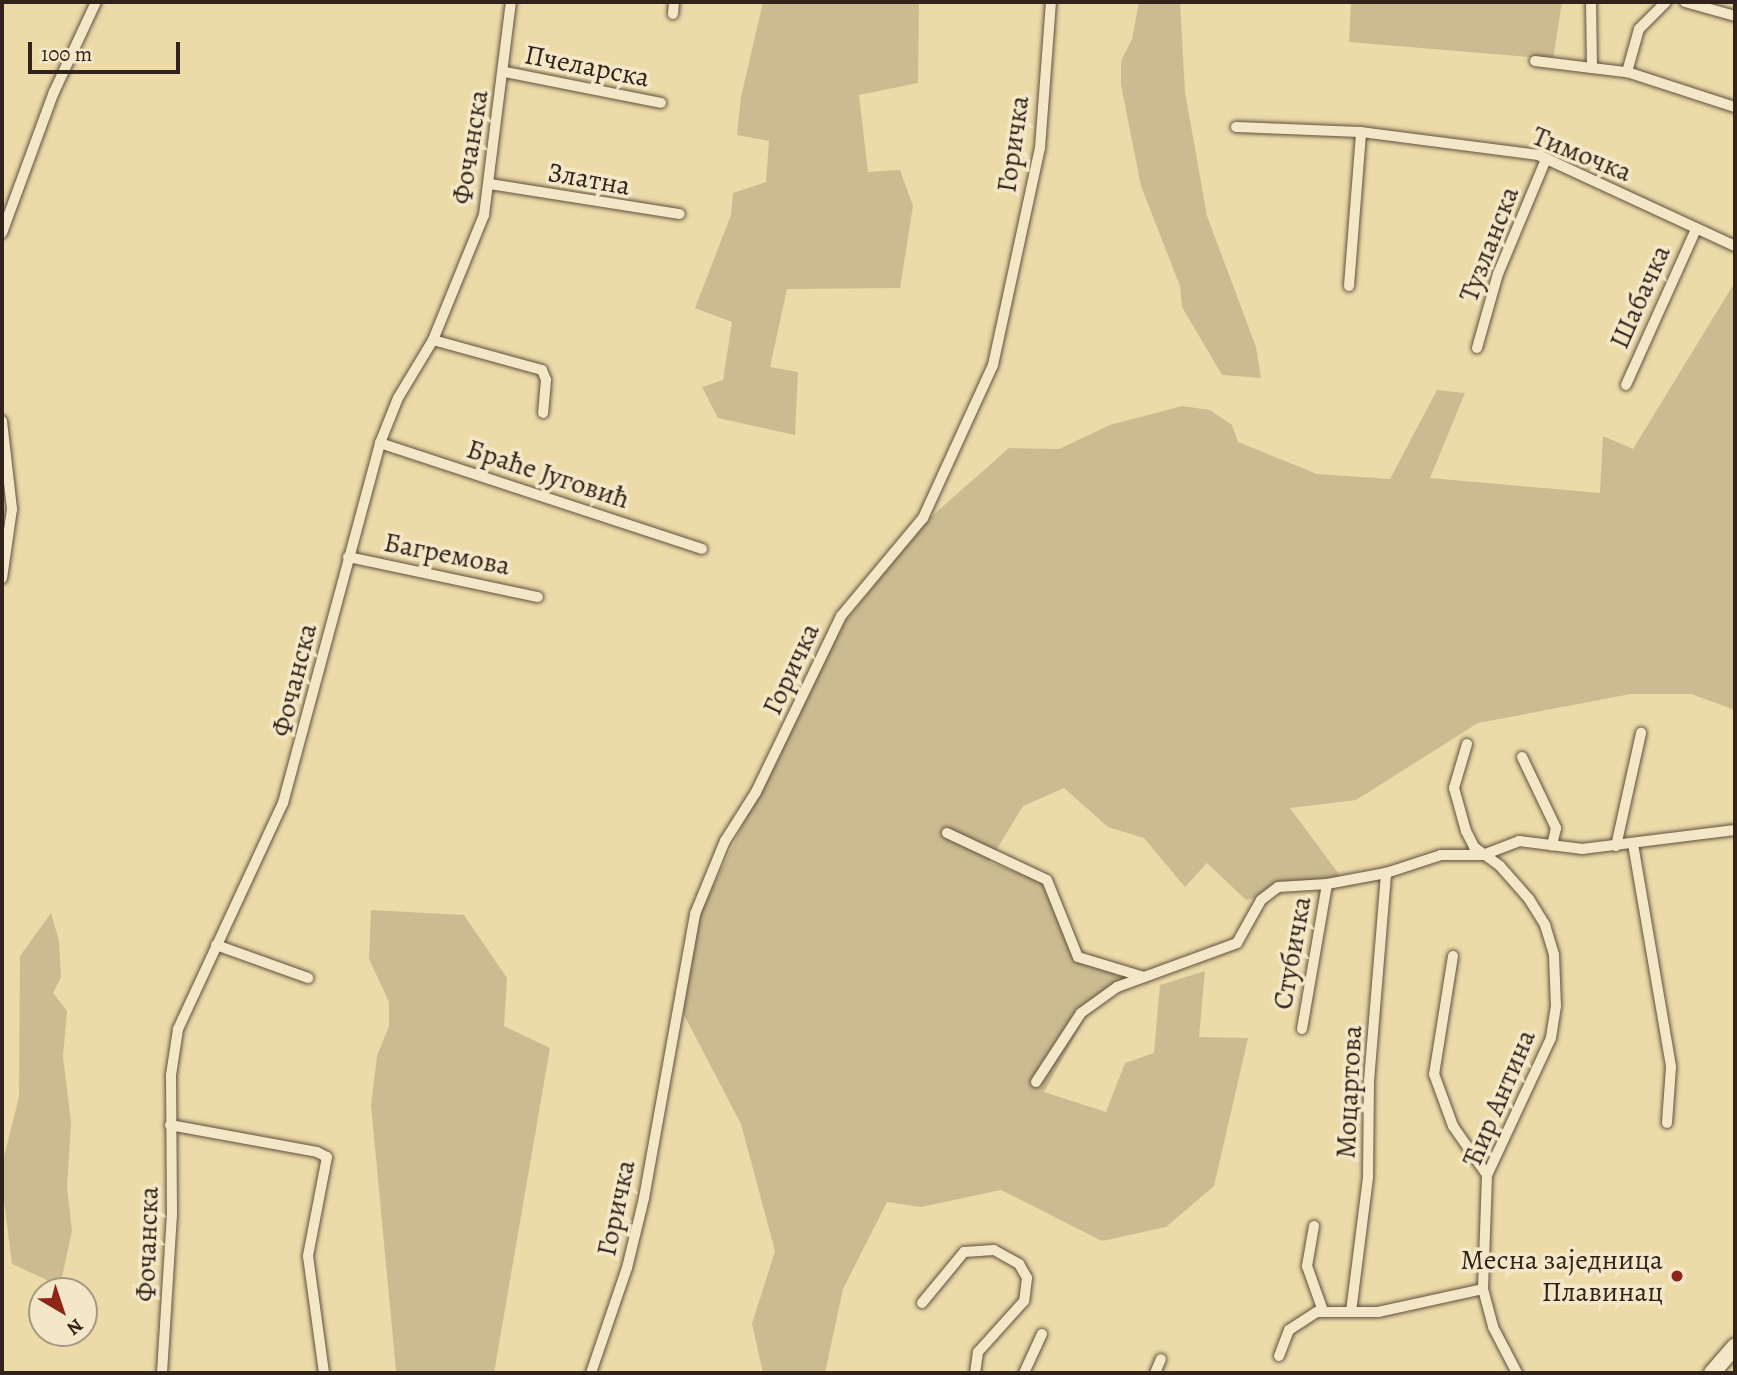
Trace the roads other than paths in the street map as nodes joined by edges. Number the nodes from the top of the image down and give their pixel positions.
1 (96, 2) edge
2 (511, 2) edge
3 (674, 2) edge
4 (1051, 2) edge
5 (1591, 2) edge
6 (1665, 2) edge
7 (1685, 2) edge
8 (673, 15) dead end
9 (1735, 16) edge
10 (1535, 61) dead end
11 (1592, 68) junction
12 (505, 72) junction
13 (1628, 72) junction
14 (661, 103) dead end
15 (1735, 107) edge
16 (1236, 127) dead end
17 (1361, 132) junction
18 (1546, 159) junction
19 (490, 184) junction
20 (680, 214) dead end
21 (1696, 229) junction
22 (2, 233) edge
23 (1735, 246) edge
24 (1349, 286) dead end
25 (433, 340) junction
26 (1477, 348) dead end
27 (1626, 385) dead end
28 (543, 413) dead end
29 (2, 421) edge
30 (380, 443) junction
31 (702, 549) dead end
32 (348, 557) junction
33 (2, 578) edge
34 (538, 597) dead end
35 (1641, 733) dead end
36 (1467, 744) dead end
37 (1522, 757) dead end
38 (1735, 830) edge
39 (947, 833) dead end
40 (1633, 844) junction
41 (1552, 846) junction
42 (1616, 846) junction
43 (1483, 855) junction
44 (1386, 873) junction
45 (1327, 884) junction
46 (216, 946) junction
47 (1453, 956) dead end
48 (1144, 977) junction
49 (307, 978) dead end
50 (1302, 1029) dead end
51 (1036, 1082) dead end
52 (1667, 1123) dead end
53 (170, 1125) junction
54 (1487, 1175) junction
55 (1314, 1226) dead end
56 (1483, 1289) junction
57 (922, 1303) dead end
58 (1323, 1311) junction
59 (1352, 1312) junction
60 (1042, 1334) dead end
61 (1735, 1347) edge
62 (1279, 1356) dead end
63 (1161, 1359) dead end
64 (162, 1373) edge
65 (324, 1373) edge
66 (592, 1373) edge
67 (975, 1373) edge
68 (1024, 1373) edge
69 (1154, 1373) edge
70 (1517, 1373) edge
71 (1713, 1373) edge

1 - 22 street
2 - 12 street, Фочанска
3 - 8 street
4 - 66 street, Горичка
5 - 11 street
6 - 13 street
7 - 9 street
10 - 11 street
11 - 13 street
12 - 14 street, Пчеларска
12 - 19 street, Фочанска
13 - 15 street
16 - 17 street, Тимочка
17 - 18 street, Тимочка
17 - 24 street
18 - 21 street, Тимочка
18 - 26 street, Тузланска
19 - 20 street, Златна
19 - 25 street, Фочанска
21 - 23 street, Тимочка
21 - 27 street, Шабачка
25 - 28 street
25 - 30 street, Фочанска
29 - 33 street
30 - 31 street, Браће Југовић
30 - 32 street, Фочанска
32 - 34 street, Багремова
32 - 46 street, Фочанска
35 - 42 street
36 - 43 street, Ћир Антина
37 - 41 street
38 - 40 street
39 - 48 street
40 - 42 street
40 - 52 street
41 - 42 street
41 - 43 street
43 - 44 street
43 - 54 street, Ћир Антина
44 - 45 street
44 - 59 street, Моцартова
45 - 48 street
45 - 50 street, Стубичка
46 - 49 street
46 - 53 street, Фочанска
47 - 54 street
48 - 51 street
53 - 64 street, Фочанска
53 - 65 street
54 - 56 street, Ћир Антина
55 - 58 street
56 - 59 street
56 - 70 street, Ћир Антина
57 - 67 street
58 - 59 street
58 - 62 street
60 - 68 street
61 - 71 main road
63 - 69 street

